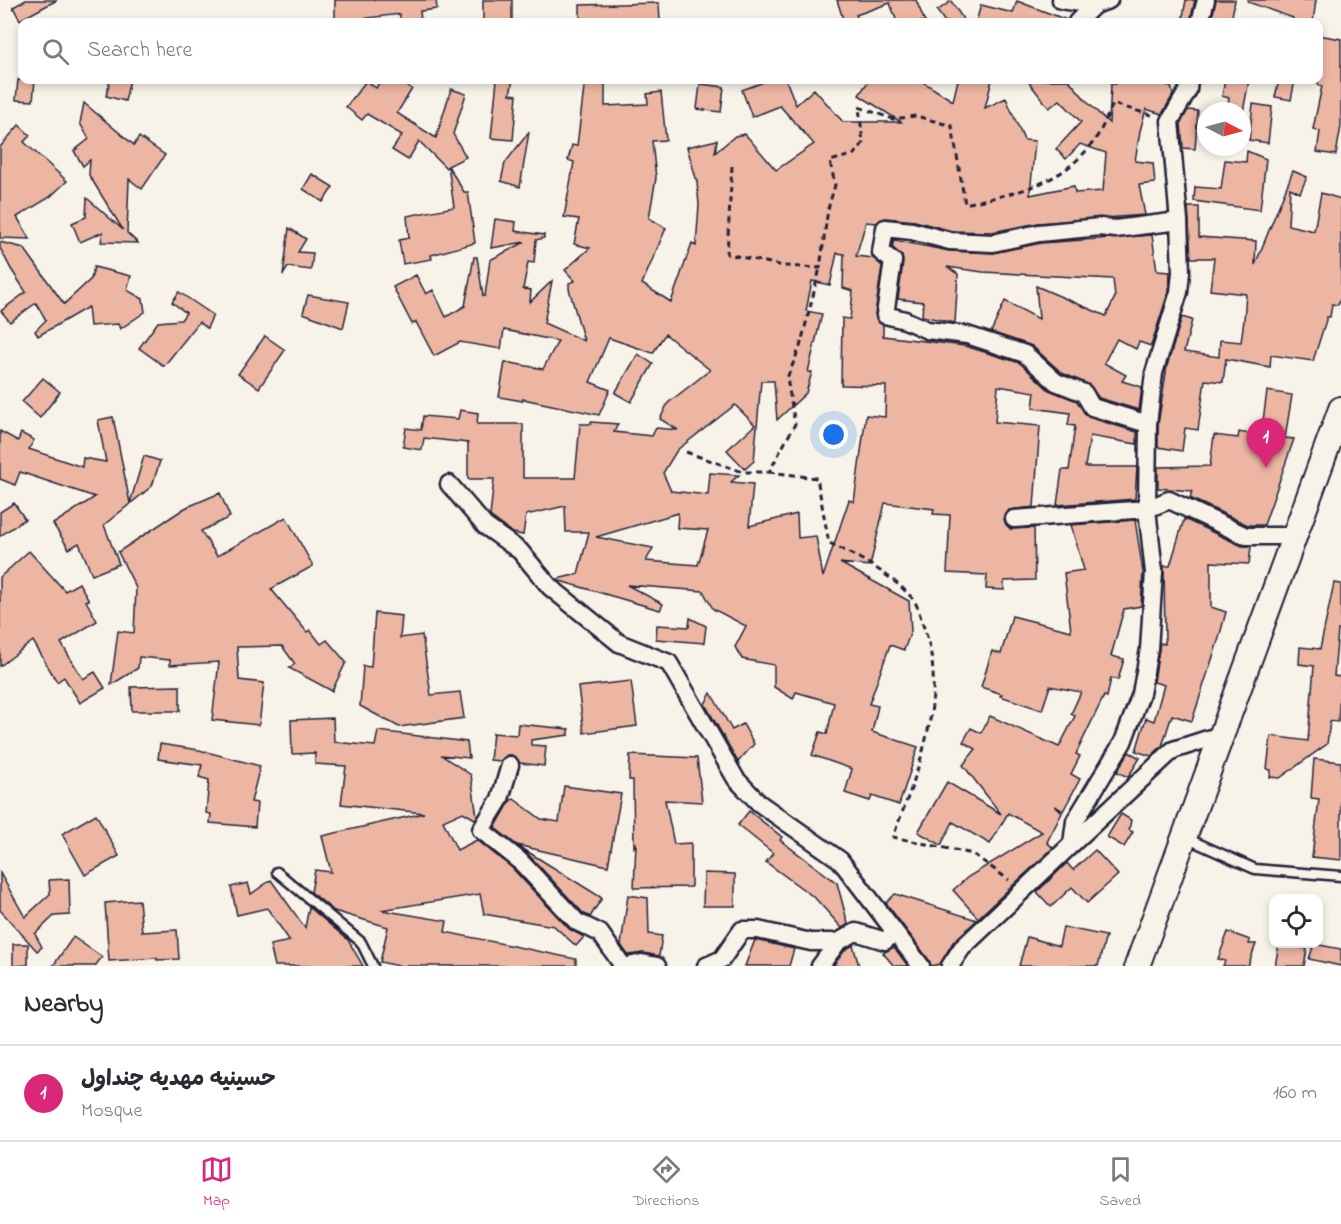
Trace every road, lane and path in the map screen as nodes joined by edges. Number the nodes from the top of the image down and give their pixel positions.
1 (1061, 0) edge
2 (1206, 0) edge
3 (1101, 3) edge
4 (1082, 18) edge
5 (1201, 18) edge
6 (1189, 84) edge
7 (1170, 121) junction
8 (732, 166) dead end
9 (1179, 221) junction
10 (820, 268) junction
11 (1341, 410) edge
12 (1148, 423) junction
13 (686, 452) dead end
14 (769, 472) junction
15 (449, 484) dead end
16 (1147, 509) junction
17 (1014, 519) dead end
18 (1295, 536) junction
19 (1220, 735) junction
20 (510, 765) dead end
21 (1186, 838) junction
22 (1072, 844) junction
23 (277, 872) dead end
24 (1341, 876) edge
25 (1025, 891) junction
26 (894, 933) junction
27 (838, 942) junction
28 (373, 966) edge
29 (623, 966) edge
30 (629, 966) edge
31 (657, 966) edge
32 (705, 966) edge
33 (820, 966) edge
34 (921, 966) edge
35 (950, 966) edge
36 (1137, 966) edge

1 - 3 street
2 - 5 street
3 - 4 street
6 - 7 street
7 - 9 street
7 - 10 path
8 - 10 path
9 - 12 street
9 - 12 street
10 - 14 path
11 - 18 main road
12 - 16 street
13 - 14 path
14 - 25 path
15 - 26 street
16 - 17 street
16 - 18 street
16 - 22 street
18 - 19 main road
19 - 21 main road
19 - 22 street
20 - 29 street
21 - 24 lane
21 - 36 main road
22 - 25 street
23 - 28 lane
25 - 35 street
26 - 27 street
26 - 34 street
27 - 32 street
27 - 33 street
30 - 31 street

